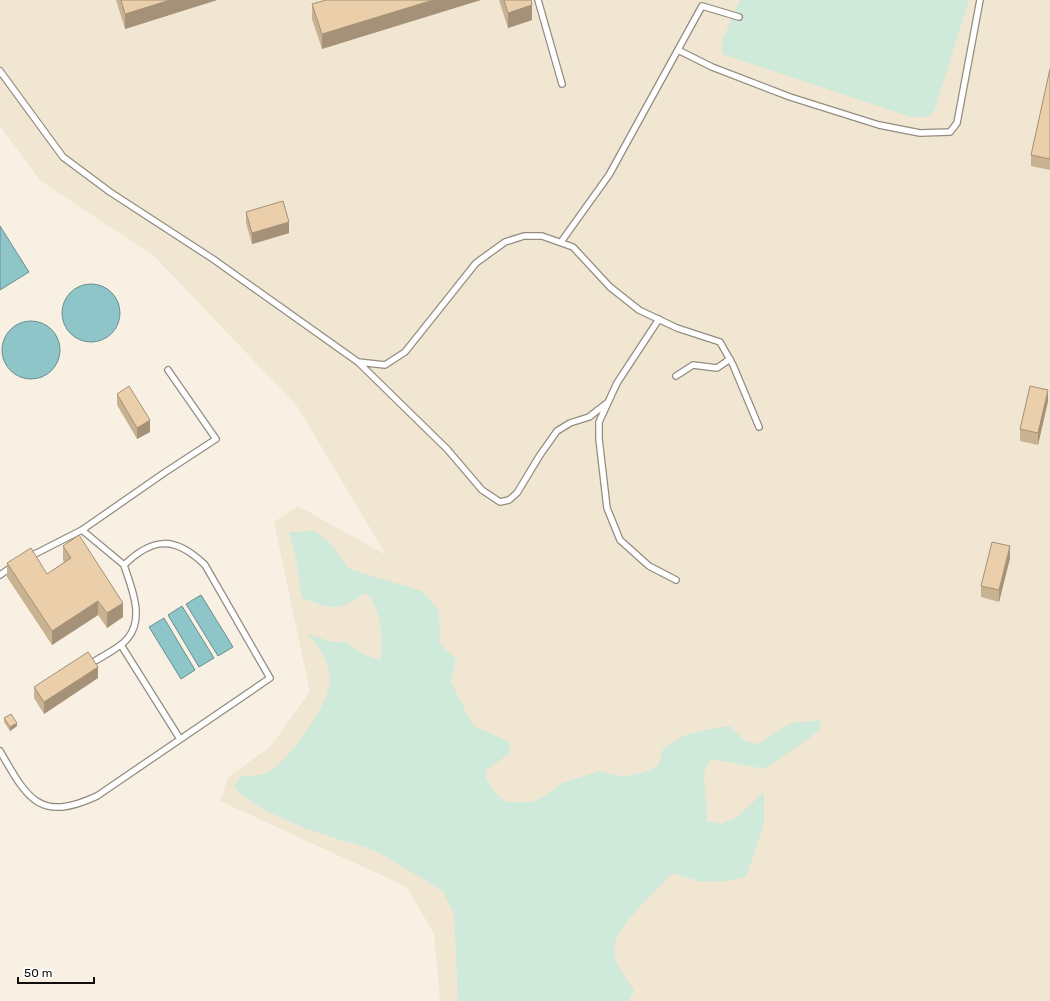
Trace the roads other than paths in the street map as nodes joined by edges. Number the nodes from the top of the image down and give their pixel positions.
1 (538, 0) edge
2 (704, 0) edge
3 (980, 0) edge
4 (702, 6) junction
5 (739, 17) dead end
6 (678, 50) junction
7 (0, 71) edge
8 (562, 84) dead end
9 (561, 242) junction
10 (659, 319) junction
11 (730, 359) junction
12 (358, 362) junction
13 (168, 370) dead end
14 (676, 376) dead end
15 (607, 403) junction
16 (759, 427) dead end
17 (82, 530) junction
18 (124, 565) junction
19 (0, 574) edge
20 (676, 580) dead end
21 (121, 644) junction
22 (95, 661) edge
23 (180, 739) junction
24 (0, 751) edge

1 - 8 lane
2 - 4 lane
3 - 6 lane
4 - 5 lane
4 - 6 lane
6 - 9 lane
7 - 12 lane
9 - 10 lane
9 - 12 lane
10 - 11 lane
10 - 15 lane
11 - 14 lane
11 - 16 lane
12 - 15 lane
13 - 17 lane
15 - 20 lane
17 - 18 lane
17 - 19 lane
18 - 21 lane
18 - 23 lane
21 - 22 lane
21 - 23 lane
23 - 24 lane

